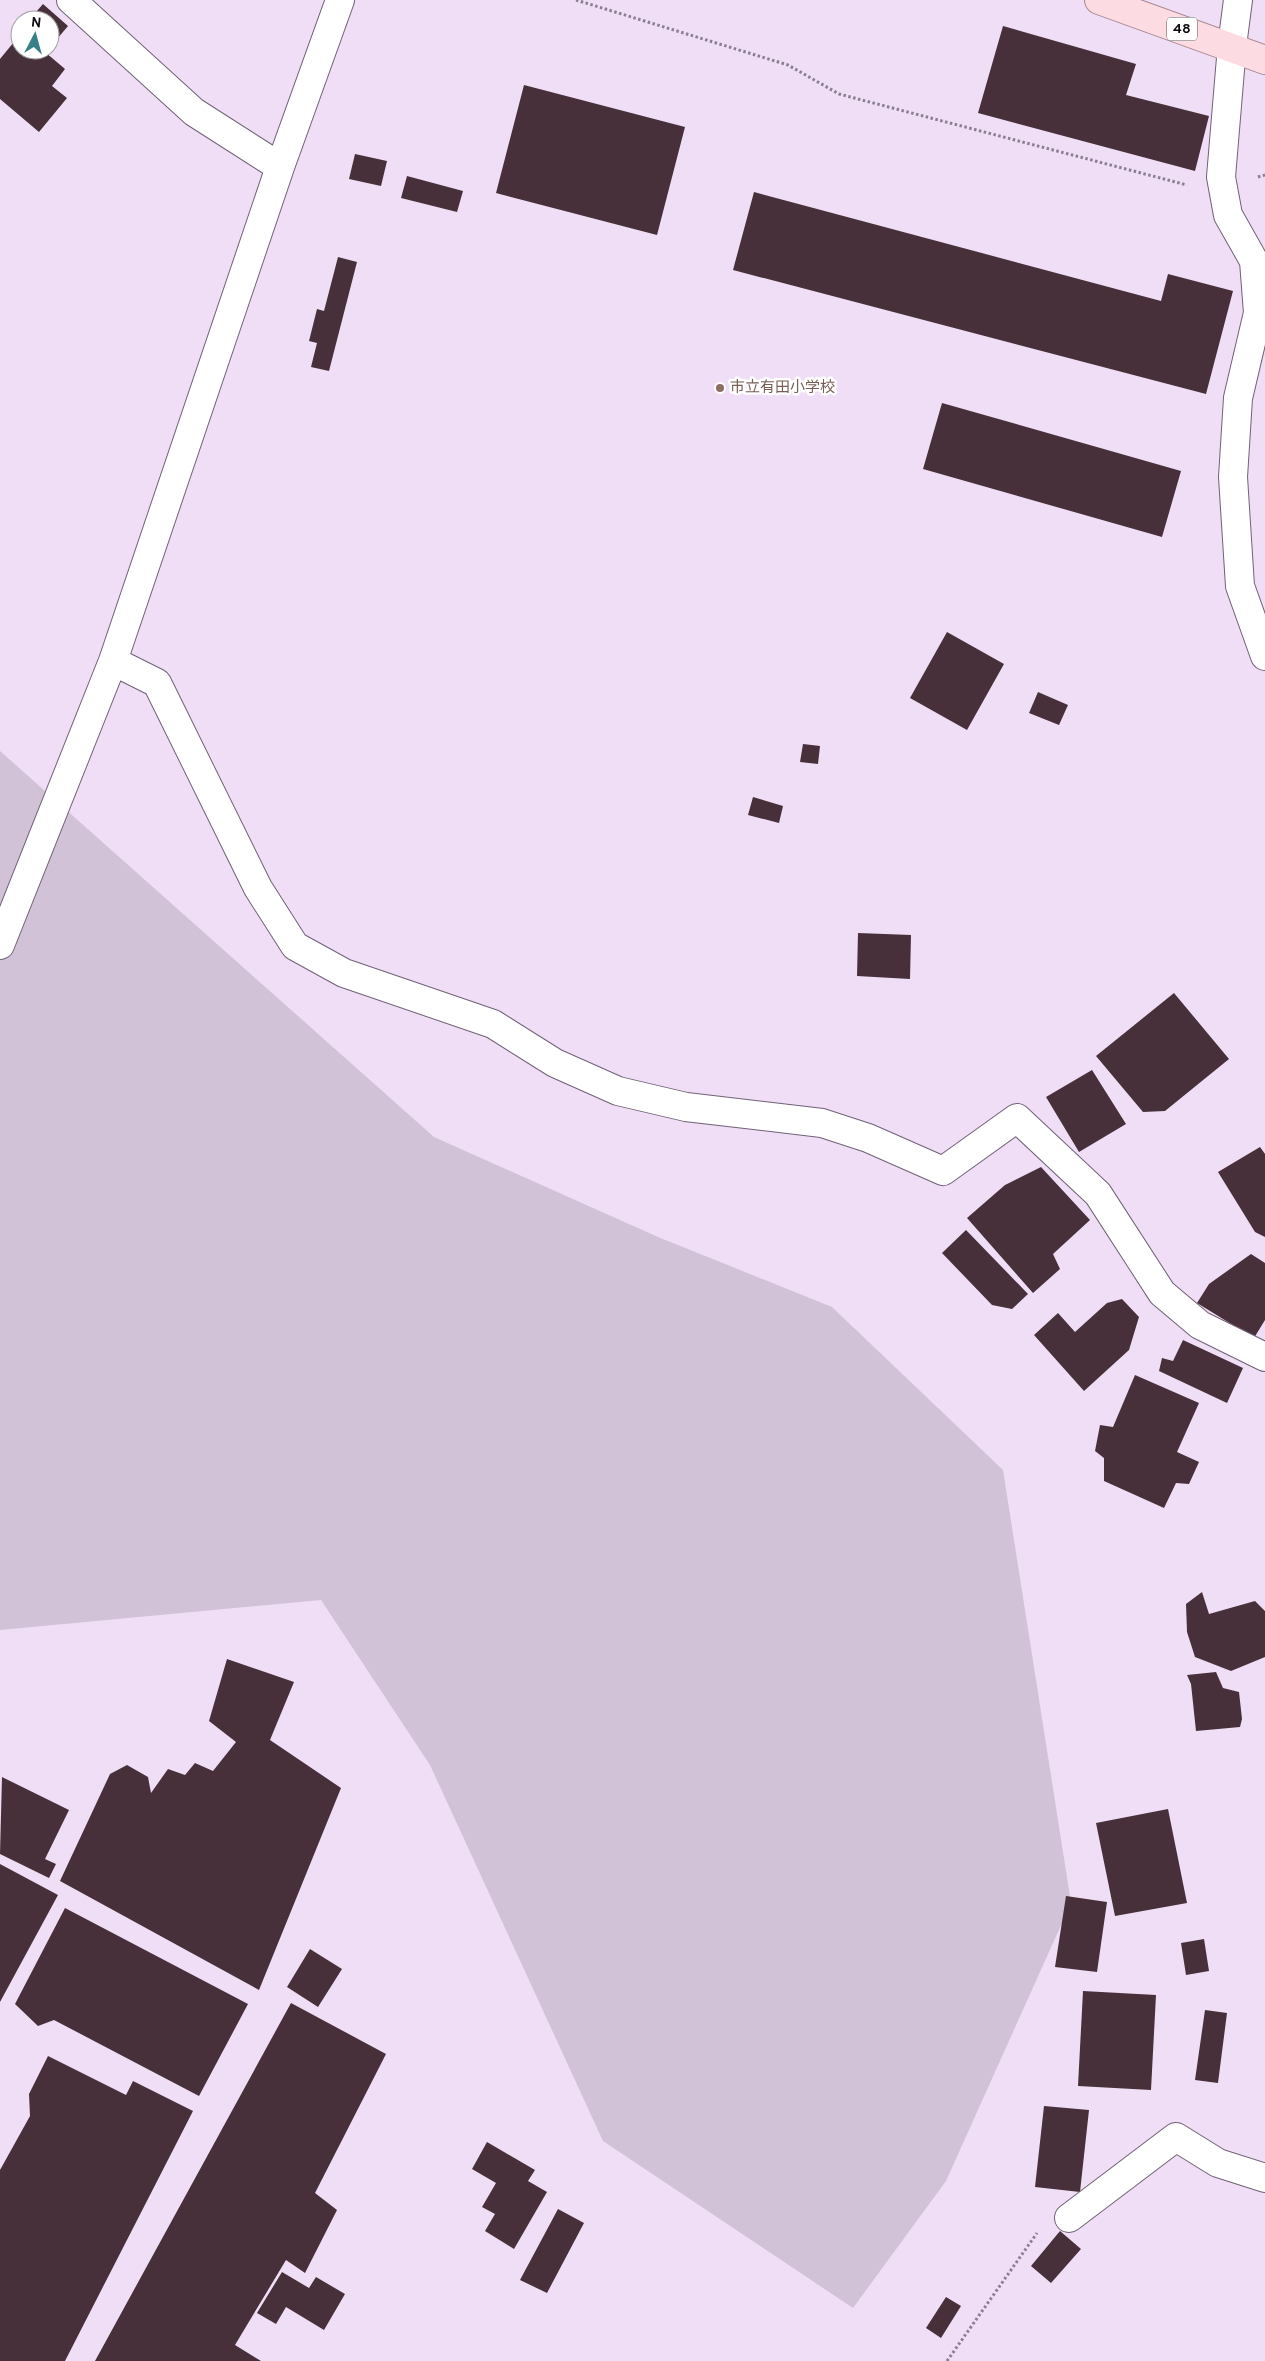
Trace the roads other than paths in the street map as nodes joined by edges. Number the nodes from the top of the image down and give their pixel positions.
1 (71, 0) edge
2 (340, 0) edge
3 (1099, 0) edge
4 (1238, 0) edge
5 (1232, 46) junction
6 (1265, 60) edge
7 (280, 167) junction
8 (1265, 656) edge
9 (113, 661) junction
10 (0, 945) edge
11 (1265, 1357) edge
12 (1265, 2178) edge
13 (1069, 2218) road end

1 - 7 street
2 - 7 street
3 - 5 main road, 48
4 - 5 street
5 - 6 main road, 48
5 - 8 street
7 - 9 street
9 - 10 street
9 - 11 street
12 - 13 street

